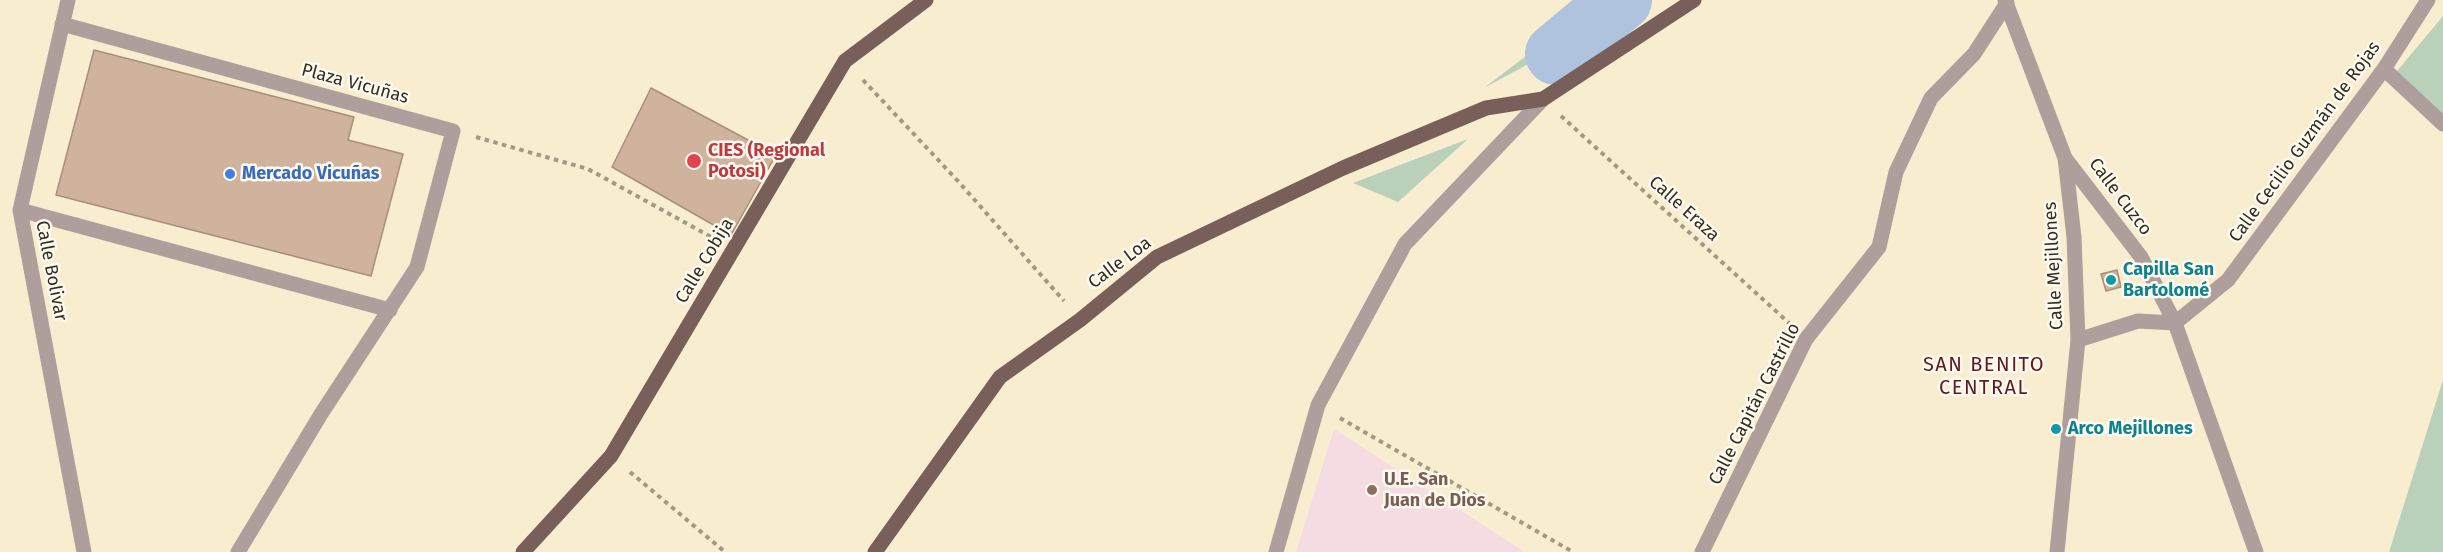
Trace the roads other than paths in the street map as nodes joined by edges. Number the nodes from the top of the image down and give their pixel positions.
1 (68, 0) edge
2 (926, 0) edge
3 (1694, 0) edge
4 (2428, 0) edge
5 (2006, 1) edge
6 (62, 24) junction
7 (2384, 69) junction
8 (1543, 99) junction
9 (2443, 124) edge
10 (2066, 158) junction
11 (20, 210) junction
12 (390, 310) junction
13 (2175, 323) junction
14 (2078, 340) junction
15 (84, 552) edge
16 (238, 552) edge
17 (523, 552) edge
18 (875, 552) edge
19 (1276, 552) edge
20 (1702, 552) edge
21 (2057, 552) edge
22 (2256, 552) edge

1 - 6 street, Calle Bolivar
2 - 17 main road, Calle Cobija
3 - 8 main road
4 - 7 street, Calle Cecilio Guzmán de Rojas
5 - 10 street, Calle Cuzco
5 - 20 street, Calle Capitán Castrillo
6 - 11 street, Calle Bolivar
6 - 12 street, Plaza Vicuñas
7 - 9 street
7 - 13 street, Calle Cecilio Guzmán de Rojas
8 - 18 main road, Calle Loa
8 - 19 street
10 - 13 street, Calle Cuzco
10 - 14 street, Calle Mejillones
11 - 12 street
11 - 15 street, Calle Bolivar
12 - 16 street
13 - 14 street
13 - 22 street, Calle Cuzco
14 - 21 street, Calle Mejillones

